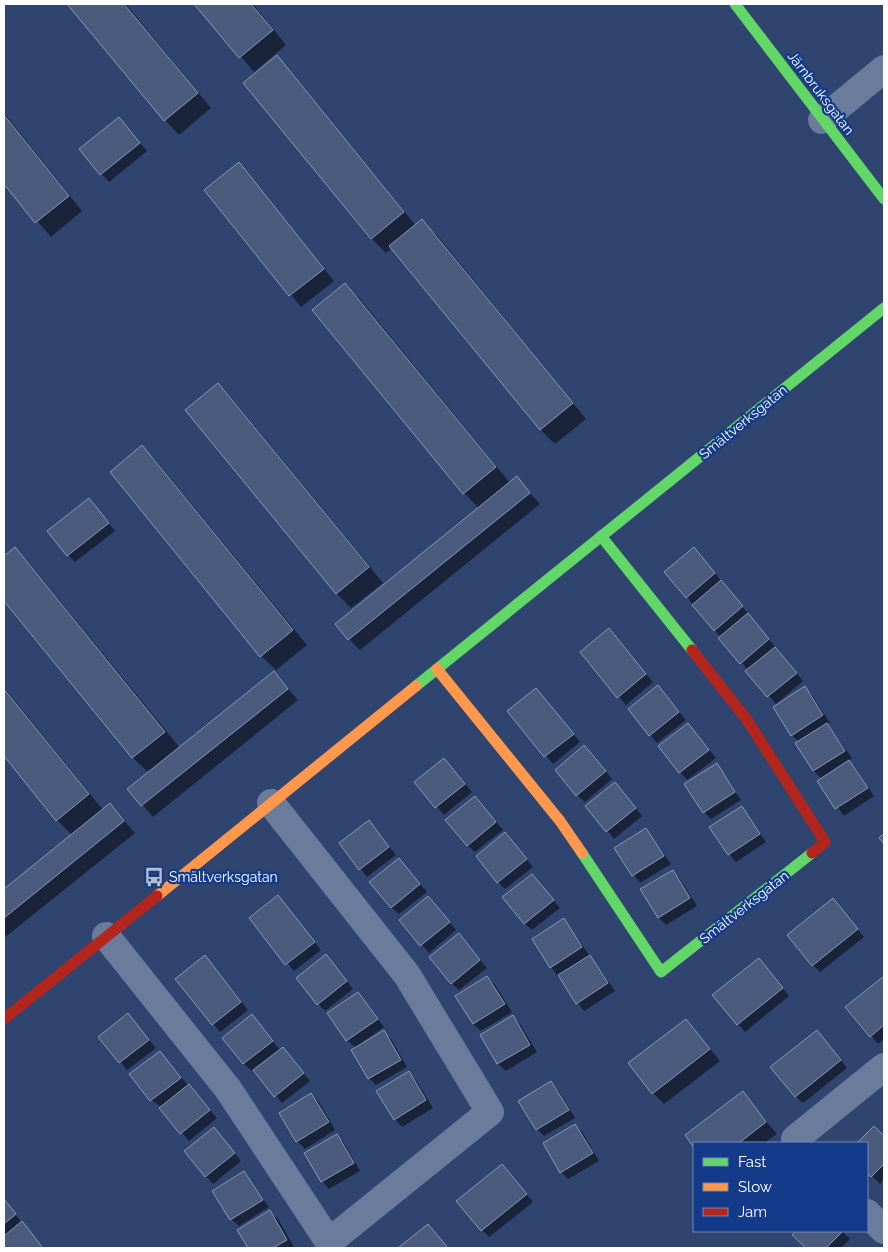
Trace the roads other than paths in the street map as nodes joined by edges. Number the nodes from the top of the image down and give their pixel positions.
1 (735, 4) edge
2 (884, 69) edge
3 (822, 120) junction
4 (884, 199) edge
5 (884, 308) edge
6 (601, 536) junction
7 (437, 669) junction
8 (271, 803) junction
9 (106, 936) junction
10 (4, 1019) edge
11 (884, 1067) edge
12 (797, 1142) edge
13 (868, 1213) edge
14 (884, 1230) edge

1 - 3 street, Järnbruksgatan
2 - 3 street
3 - 4 street, Järnbruksgatan
5 - 6 street, Smältverksgatan
6 - 7 street, Smältverksgatan
6 - 7 street, Smältverksgatan
7 - 8 street, Smältverksgatan
8 - 9 street, Smältverksgatan
8 - 9 street
9 - 10 street, Smältverksgatan
11 - 12 street
13 - 14 street

